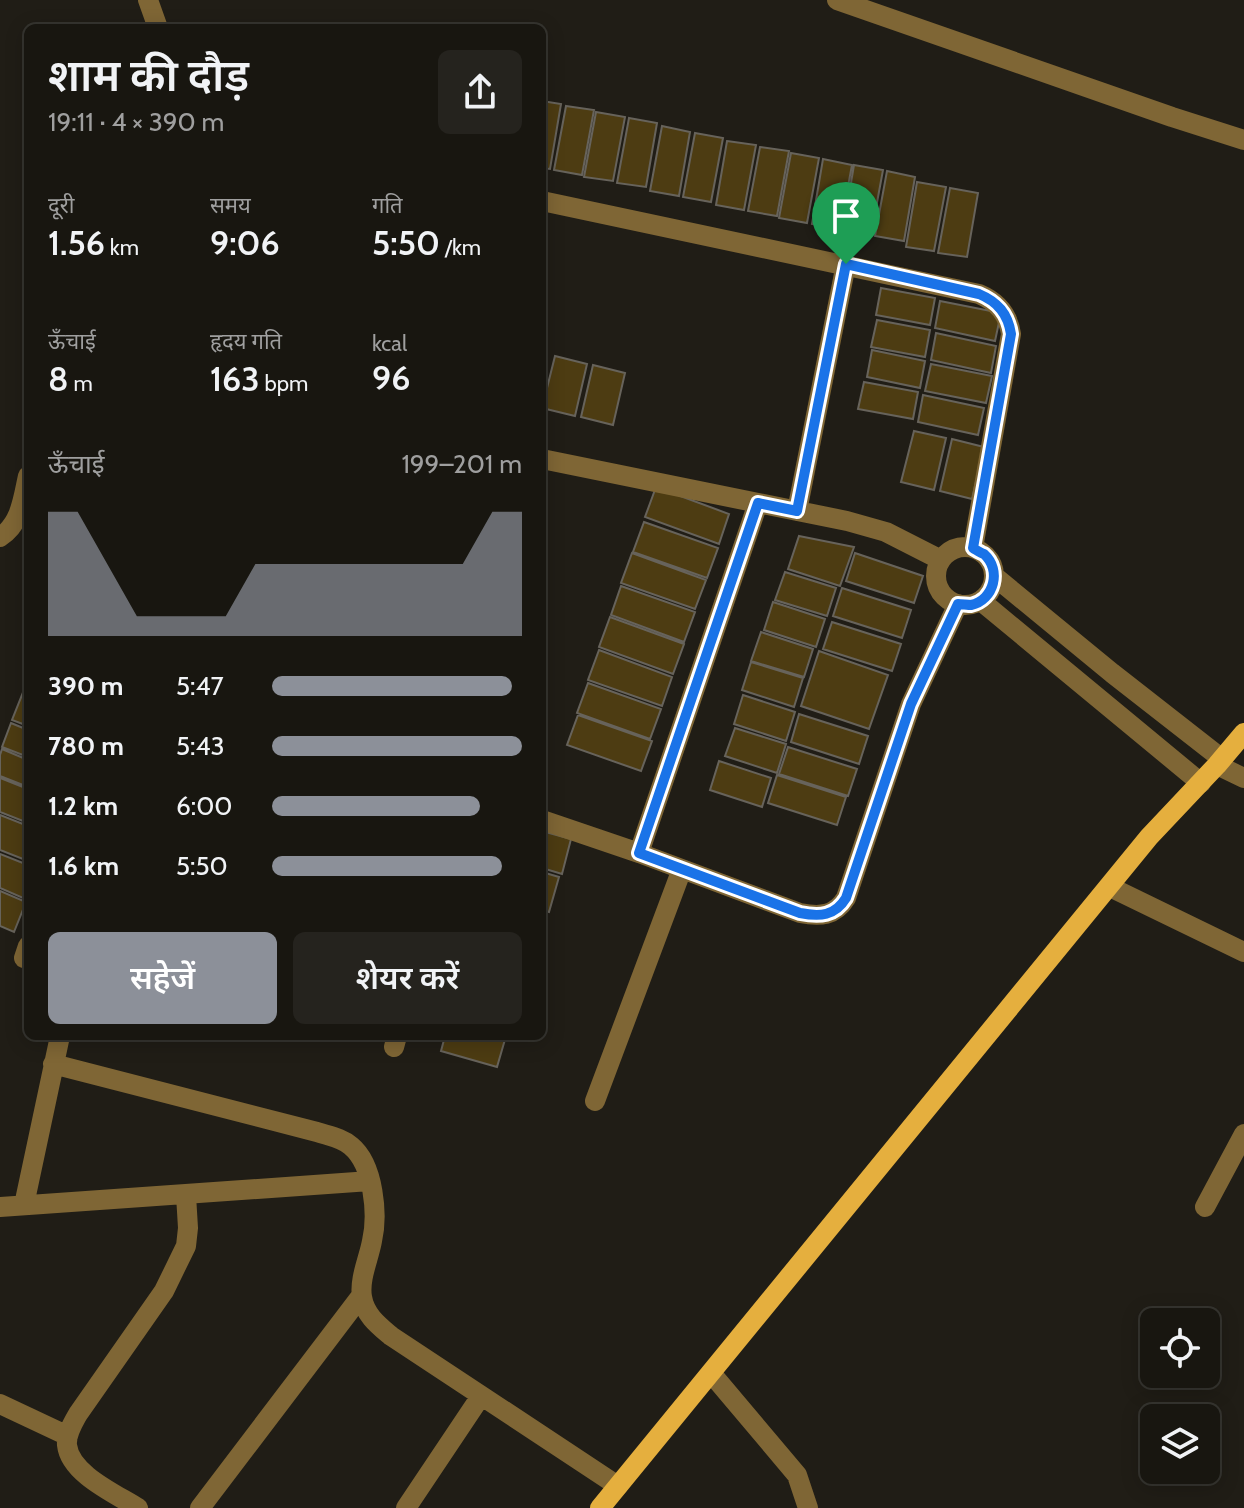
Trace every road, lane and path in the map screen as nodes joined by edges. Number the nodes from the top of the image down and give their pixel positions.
1 (148, 0) edge
2 (837, 0) edge
3 (157, 24) edge
4 (1244, 140) edge
5 (546, 202) edge
6 (846, 264) junction
7 (546, 460) edge
8 (24, 492) edge
9 (758, 503) junction
10 (797, 511) junction
11 (0, 537) edge
12 (973, 548) junction
13 (941, 560) junction
14 (994, 576) junction
15 (981, 601) junction
16 (958, 604) junction
17 (1244, 733) edge
18 (1220, 762) junction
19 (1244, 778) edge
20 (1201, 783) junction
21 (546, 821) edge
22 (639, 853) junction
23 (682, 869) junction
24 (1110, 887) junction
25 (1244, 952) edge
26 (59, 1040) edge
27 (53, 1064) junction
28 (595, 1101) dead end
29 (1244, 1134) edge
30 (371, 1186) junction
31 (187, 1201) junction
32 (24, 1205) junction
33 (0, 1207) edge
34 (1205, 1207) dead end
35 (361, 1296) junction
36 (711, 1373) junction
37 (481, 1396) junction
38 (0, 1404) edge
39 (68, 1436) junction
40 (618, 1486) junction
41 (138, 1508) edge
42 (200, 1508) edge
43 (406, 1508) edge
44 (600, 1508) edge
45 (808, 1508) edge

1 - 3 street
2 - 4 street
5 - 6 street
6 - 10 street
6 - 12 street
7 - 9 street
8 - 11 street
9 - 10 street
9 - 22 street
10 - 13 street
12 - 13 street
12 - 14 street
13 - 16 street
14 - 15 street
14 - 18 street
15 - 16 street
15 - 20 street
16 - 23 street
17 - 18 main road
18 - 19 street
18 - 20 main road
20 - 24 main road
21 - 22 street
22 - 23 street
23 - 28 street
24 - 25 street
24 - 36 main road
26 - 27 street
27 - 30 street
27 - 32 street
29 - 34 street
30 - 31 street
30 - 35 street
31 - 32 street
31 - 39 street
32 - 33 street
35 - 37 street
35 - 42 street
36 - 40 main road
36 - 45 street
37 - 40 street
37 - 43 street
38 - 39 street
39 - 41 street
40 - 44 main road

